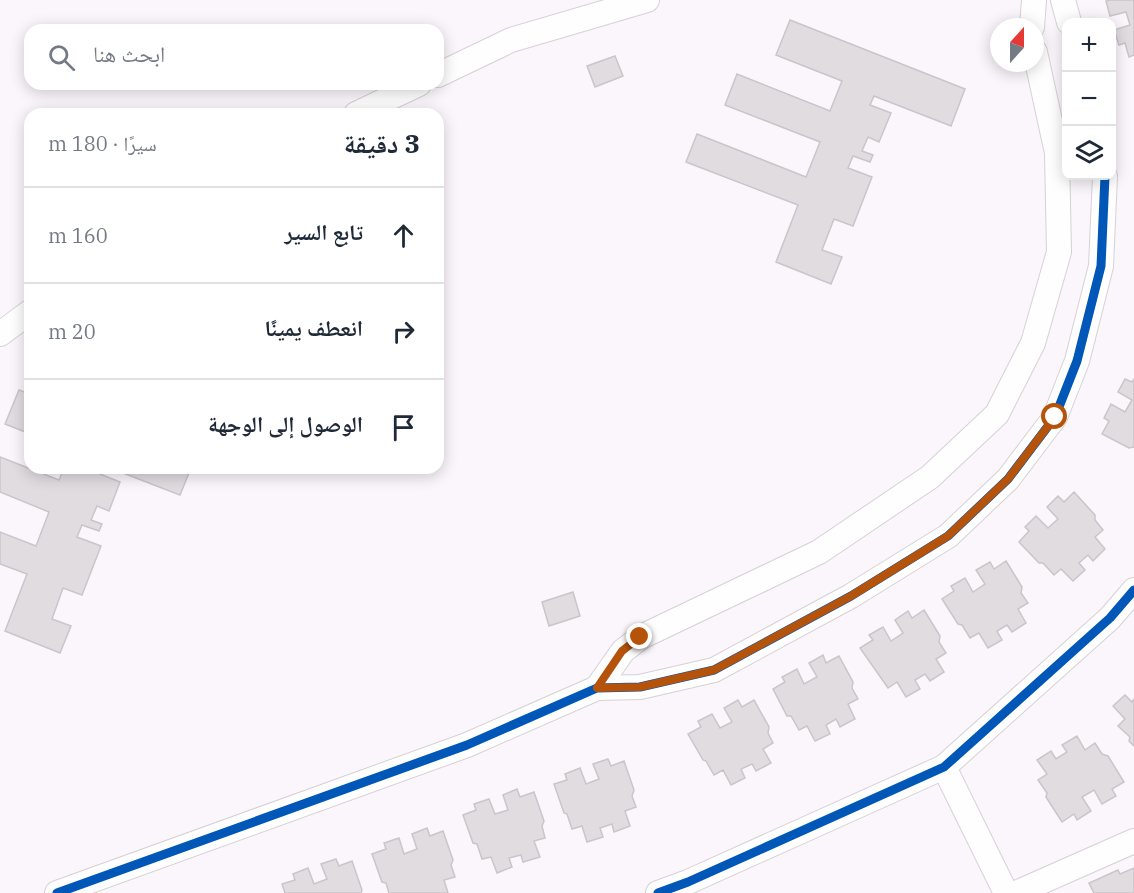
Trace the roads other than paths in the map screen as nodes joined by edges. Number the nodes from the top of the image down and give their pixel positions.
1 (647, 0) edge
2 (1034, 0) edge
3 (1063, 0) edge
4 (1033, 18) edge
5 (1069, 18) edge
6 (444, 72) edge
7 (1039, 72) edge
8 (406, 90) edge
9 (369, 108) edge
10 (1105, 180) edge
11 (24, 316) edge
12 (0, 334) edge
13 (1134, 590) edge
14 (597, 688) junction
15 (944, 767) junction
16 (1134, 841) edge
17 (57, 893) edge
18 (658, 893) edge
19 (1005, 893) edge
20 (1016, 893) edge

1 - 6 street
2 - 4 street
3 - 5 street
7 - 14 street
8 - 9 street
10 - 14 street
11 - 12 street
13 - 15 street
14 - 17 street
15 - 18 street
15 - 19 street
16 - 20 street

